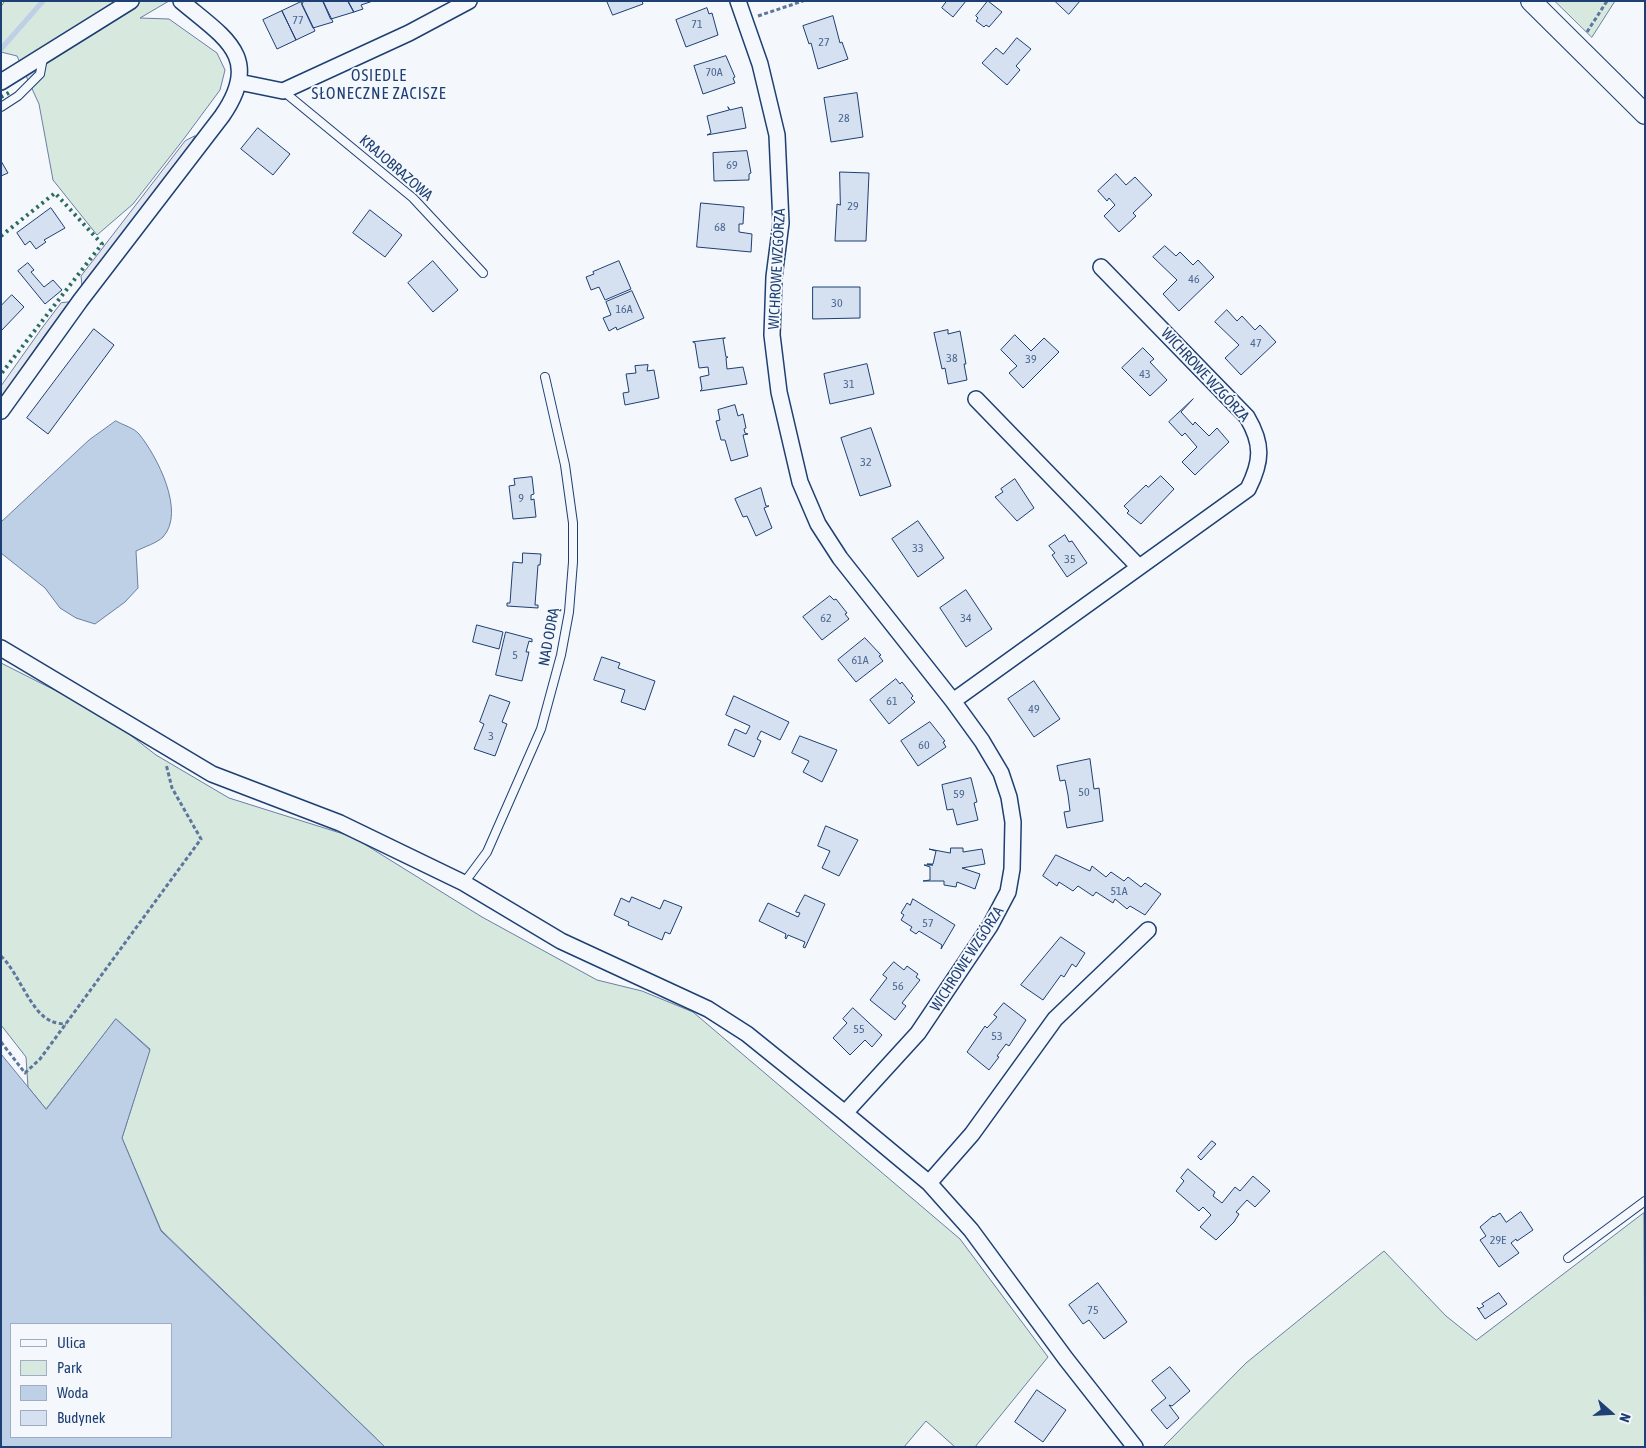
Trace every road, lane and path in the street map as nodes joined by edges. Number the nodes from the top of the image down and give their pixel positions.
1 (131, 1) edge
2 (181, 1) edge
3 (469, 1) edge
4 (738, 1) edge
5 (803, 1) edge
6 (1531, 1) edge
7 (1607, 1) edge
8 (767, 13) dead end
9 (1578, 48) junction
10 (42, 58) junction
11 (1, 82) edge
12 (239, 82) junction
13 (283, 91) junction
14 (1, 108) edge
15 (1645, 114) edge
16 (1101, 267) dead end
17 (483, 273) dead end
18 (545, 377) dead end
19 (976, 399) dead end
20 (1, 411) edge
21 (1139, 567) junction
22 (1, 648) edge
23 (953, 701) junction
24 (160, 744) junction
25 (464, 883) junction
26 (1148, 930) dead end
27 (1, 956) edge
28 (66, 1024) junction
29 (1, 1042) edge
30 (845, 1113) junction
31 (928, 1183) junction
32 (1645, 1201) edge
33 (1568, 1258) dead end
34 (1135, 1447) edge

1 - 10 street
2 - 12 street
3 - 13 street
4 - 23 street, WICHROWE WZGÓRZA
5 - 8 path
6 - 9 street
7 - 9 path
9 - 15 street
10 - 11 street
10 - 14 lane
12 - 13 street
12 - 20 street
13 - 17 lane, KRAJOBRAZOWA
16 - 21 street, WICHROWE WZGÓRZA
18 - 25 lane, NAD ODRĄ
19 - 21 street
21 - 23 street, WICHROWE WZGÓRZA
22 - 24 street
23 - 30 street, WICHROWE WZGÓRZA
24 - 25 street
24 - 28 path
25 - 30 street
26 - 31 street
27 - 28 path
28 - 29 path
30 - 31 street
31 - 34 street
32 - 33 lane

